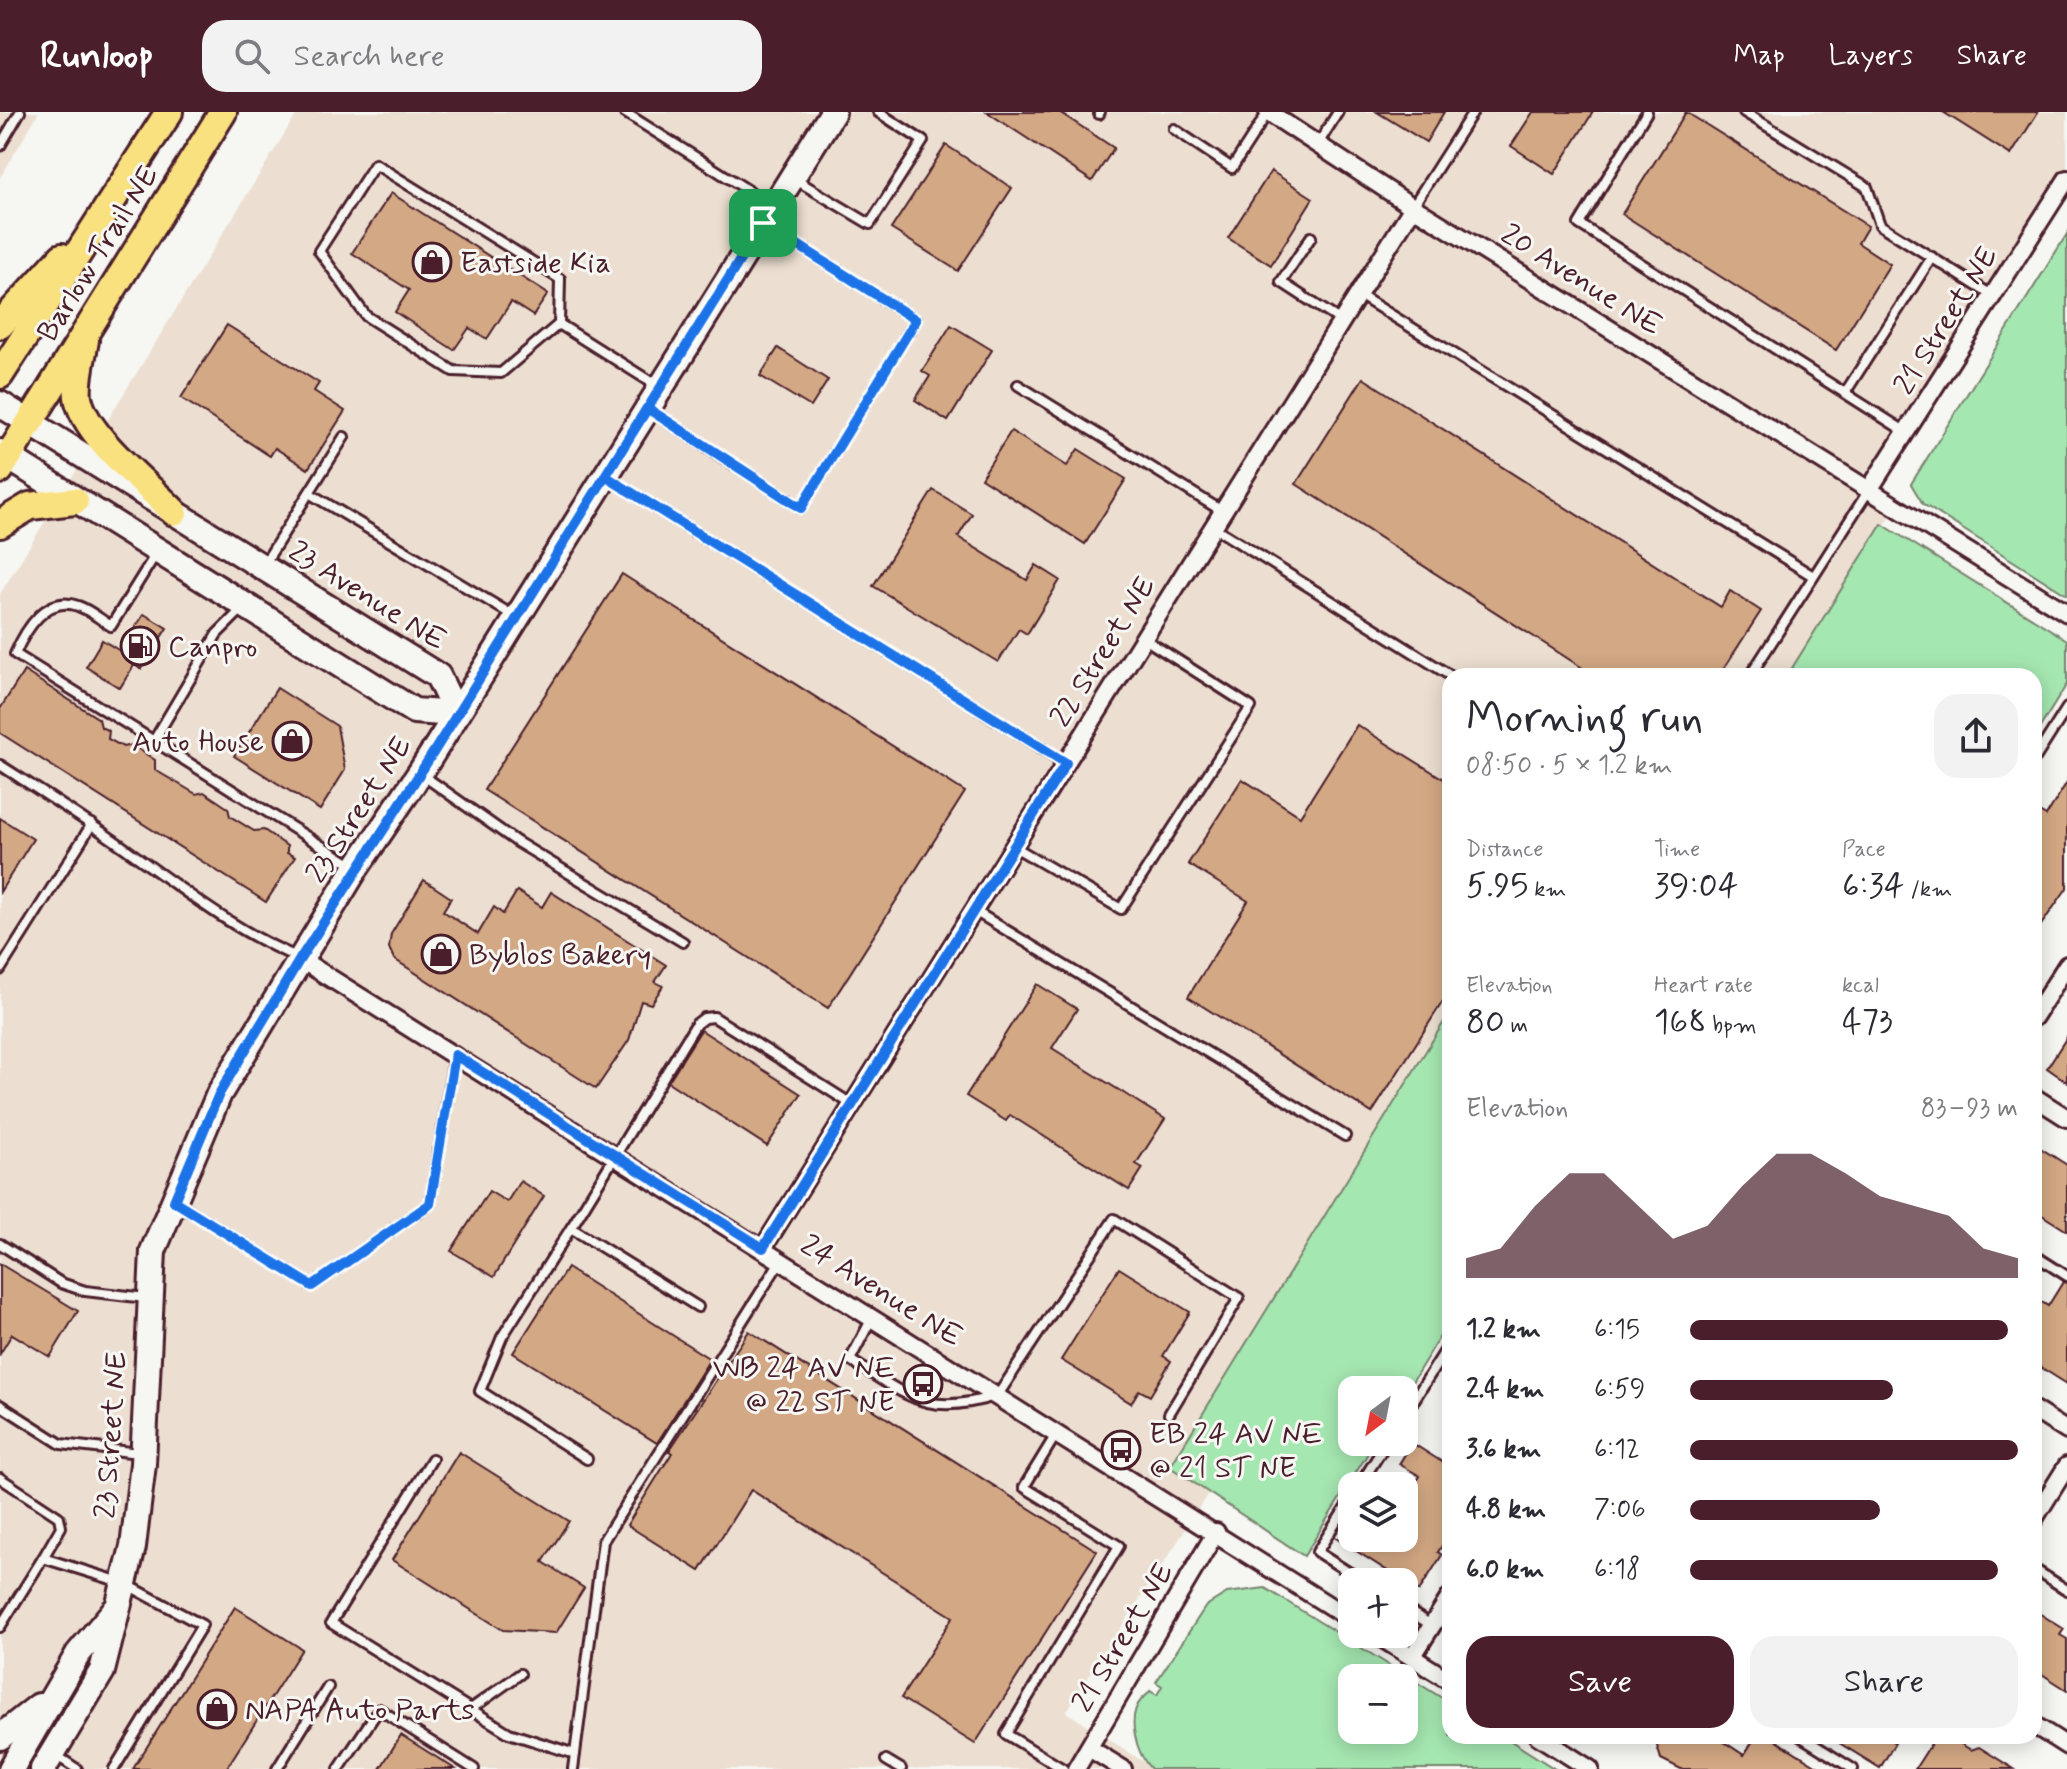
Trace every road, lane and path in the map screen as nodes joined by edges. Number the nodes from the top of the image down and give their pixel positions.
1 (20, 112) edge
2 (169, 112) edge
3 (223, 112) edge
4 (624, 112) edge
5 (833, 112) edge
6 (878, 112) edge
7 (1268, 112) edge
8 (1338, 112) edge
9 (1473, 112) edge
10 (1647, 112) edge
11 (1744, 112) edge
12 (1174, 129) dead end
13 (4, 135) edge
14 (1317, 144) junction
15 (0, 146) edge
16 (792, 177) junction
17 (2067, 179) edge
18 (113, 201) junction
19 (1413, 207) junction
20 (768, 215) junction
21 (1311, 237) dead end
22 (1932, 257) junction
23 (1358, 294) junction
24 (1993, 296) junction
25 (1341, 321) junction
26 (559, 324) junction
27 (0, 325) edge
28 (86, 332) junction
29 (0, 375) edge
30 (1018, 385) dead end
31 (1845, 393) junction
32 (653, 398) junction
33 (0, 404) edge
34 (29, 423) junction
35 (1906, 432) junction
36 (344, 437) dead end
37 (3, 459) edge
38 (605, 476) junction
39 (1869, 490) junction
40 (309, 493) junction
41 (75, 501) junction
42 (1222, 511) junction
43 (174, 512) junction
44 (0, 524) edge
45 (1212, 526) junction
46 (157, 551) junction
47 (263, 567) junction
48 (1813, 576) junction
49 (245, 606) junction
50 (2067, 613) edge
51 (517, 618) junction
52 (1142, 638) junction
53 (1755, 668) edge
54 (1442, 670) edge
55 (2067, 708) edge
56 (456, 714) junction
57 (153, 742) junction
58 (2042, 747) edge
59 (1066, 763) junction
60 (0, 765) edge
61 (420, 773) junction
62 (92, 824) junction
63 (1013, 846) junction
64 (356, 868) junction
65 (973, 910) junction
66 (683, 942) dead end
67 (300, 959) junction
68 (2067, 965) edge
69 (0, 970) edge
70 (2042, 1004) edge
71 (455, 1055) junction
72 (2042, 1102) edge
73 (853, 1105) junction
74 (2067, 1118) edge
75 (1345, 1136) dead end
76 (616, 1156) junction
77 (174, 1201) junction
78 (571, 1228) junction
79 (0, 1244) edge
80 (763, 1248) junction
81 (782, 1259) junction
82 (2042, 1260) edge
83 (2067, 1276) edge
84 (150, 1298) junction
85 (698, 1307) dead end
86 (872, 1317) junction
87 (1442, 1356) edge
88 (1418, 1394) edge
89 (998, 1395) junction
90 (0, 1405) edge
91 (1169, 1414) dead end
92 (2042, 1415) edge
93 (2067, 1431) edge
94 (1057, 1433) junction
95 (143, 1454) junction
96 (432, 1459) dead end
97 (587, 1459) dead end
98 (2067, 1466) edge
99 (0, 1478) edge
100 (2042, 1506) edge
101 (1338, 1520) edge
102 (1216, 1532) junction
103 (43, 1558) junction
104 (1342, 1568) edge
105 (2042, 1574) edge
106 (124, 1583) junction
107 (2067, 1590) edge
108 (117, 1607) junction
109 (1442, 1610) edge
110 (1338, 1611) edge
111 (1418, 1617) edge
112 (1432, 1626) junction
113 (0, 1627) edge
114 (1398, 1648) edge
115 (1412, 1657) junction
116 (520, 1674) dead end
117 (1442, 1676) edge
118 (328, 1687) dead end
119 (53, 1695) junction
120 (471, 1709) junction
121 (2042, 1730) edge
122 (0, 1737) edge
123 (1551, 1744) edge
124 (1813, 1744) edge
125 (2067, 1746) edge
126 (1089, 1748) junction
127 (575, 1754) junction
128 (886, 1760) dead end
129 (48, 1761) edge
130 (11, 1769) edge
131 (77, 1769) edge
132 (114, 1769) edge
133 (277, 1769) edge
134 (339, 1769) edge
135 (474, 1769) edge
136 (573, 1769) edge
137 (901, 1769) edge
138 (1063, 1769) edge
139 (1076, 1769) edge
140 (1123, 1769) edge
141 (1590, 1769) edge
142 (1853, 1769) edge

1 - 13 lane
2 - 18 main road, Barlow Trail NE
3 - 28 main road, Barlow Trail NE
4 - 20 lane
5 - 16 street, 23 Street NE
6 - 16 lane
7 - 12 lane
7 - 14 street, 20 Avenue NE
8 - 14 lane
9 - 19 lane
10 - 31 lane
11 - 22 lane
13 - 15 lane
14 - 19 street, 20 Avenue NE
16 - 20 street, 23 Street NE
17 - 24 street, 21 Street NE
18 - 27 main road
18 - 29 main road, Barlow Trail NE
19 - 23 street, 22 Street NE
19 - 39 street, 20 Avenue NE
20 - 32 street, 23 Street NE
20 - 32 lane
21 - 25 lane
22 - 24 lane
22 - 31 lane
23 - 25 street, 22 Street NE
23 - 48 lane
24 - 35 street, 21 Street NE
25 - 42 street, 22 Street NE
26 - 26 lane
26 - 32 lane
28 - 34 main road, Barlow Trail NE
28 - 43 main road
30 - 42 lane
31 - 35 lane
32 - 38 street, 23 Street NE
33 - 34 street, 23 Avenue NE
34 - 37 main road, Barlow Trail NE
34 - 43 street, 23 Avenue NE
35 - 39 street, 21 Street NE
36 - 40 lane
37 - 41 street
38 - 51 street, 23 Street NE
38 - 59 lane
39 - 48 lane
39 - 50 street, 20 Avenue NE
40 - 47 lane
40 - 51 lane
41 - 44 main road
41 - 46 street
42 - 45 street, 22 Street NE
43 - 47 street, 23 Avenue NE
45 - 52 street, 22 Street NE
45 - 54 lane
46 - 49 street
46 - 57 lane
47 - 56 street, 23 Avenue NE
48 - 53 lane
49 - 56 street
49 - 57 lane
51 - 56 street, 23 Street NE
52 - 59 street, 22 Street NE
52 - 63 lane
55 - 58 lane
56 - 61 street, 23 Street NE
57 - 64 lane
59 - 63 street, 22 Street NE
60 - 62 lane
61 - 64 street, 23 Street NE
61 - 66 lane
62 - 67 lane
62 - 69 lane
63 - 65 street, 22 Street NE
64 - 67 street, 23 Street NE
65 - 73 street, 22 Street NE
65 - 75 lane
67 - 71 street, 24 Avenue NE
67 - 77 street, 23 Street NE
68 - 70 street
71 - 76 street, 24 Avenue NE
71 - 77 lane
72 - 74 street
73 - 76 lane
73 - 80 street, 22 Street NE
76 - 78 lane
76 - 80 street, 24 Avenue NE
77 - 84 street, 23 Street NE
78 - 85 lane
78 - 97 lane
79 - 84 lane
80 - 81 street, 24 Avenue NE
81 - 86 street, 24 Avenue NE
81 - 127 lane
82 - 83 lane
84 - 95 street, 23 Street NE
86 - 89 street, 24 Avenue NE
86 - 89 lane
87 - 88 lane
89 - 91 lane
89 - 94 street, 24 Avenue NE
90 - 95 lane
92 - 93 street
94 - 102 street, 24 Avenue NE
94 - 138 lane
95 - 106 street, 23 Street NE
96 - 120 lane
98 - 100 street
99 - 103 lane
101 - 104 lane
102 - 110 street, 24 Avenue NE
102 - 126 street, 21 Street NE
103 - 106 lane
103 - 113 lane
105 - 107 lane
106 - 108 street, 23 Street NE
106 - 132 lane
108 - 119 street, 23 Street NE
108 - 129 street, 23 Street NE
109 - 112 street
111 - 112 lane
112 - 115 street
114 - 115 street
115 - 117 street
116 - 120 lane
118 - 133 lane
119 - 122 street
119 - 130 street, 23 Street NE
120 - 127 lane
121 - 125 street
123 - 141 street
124 - 142 lane
126 - 139 street, 21 Street NE
126 - 140 street
127 - 136 lane
128 - 137 lane
129 - 131 lane
134 - 135 lane

